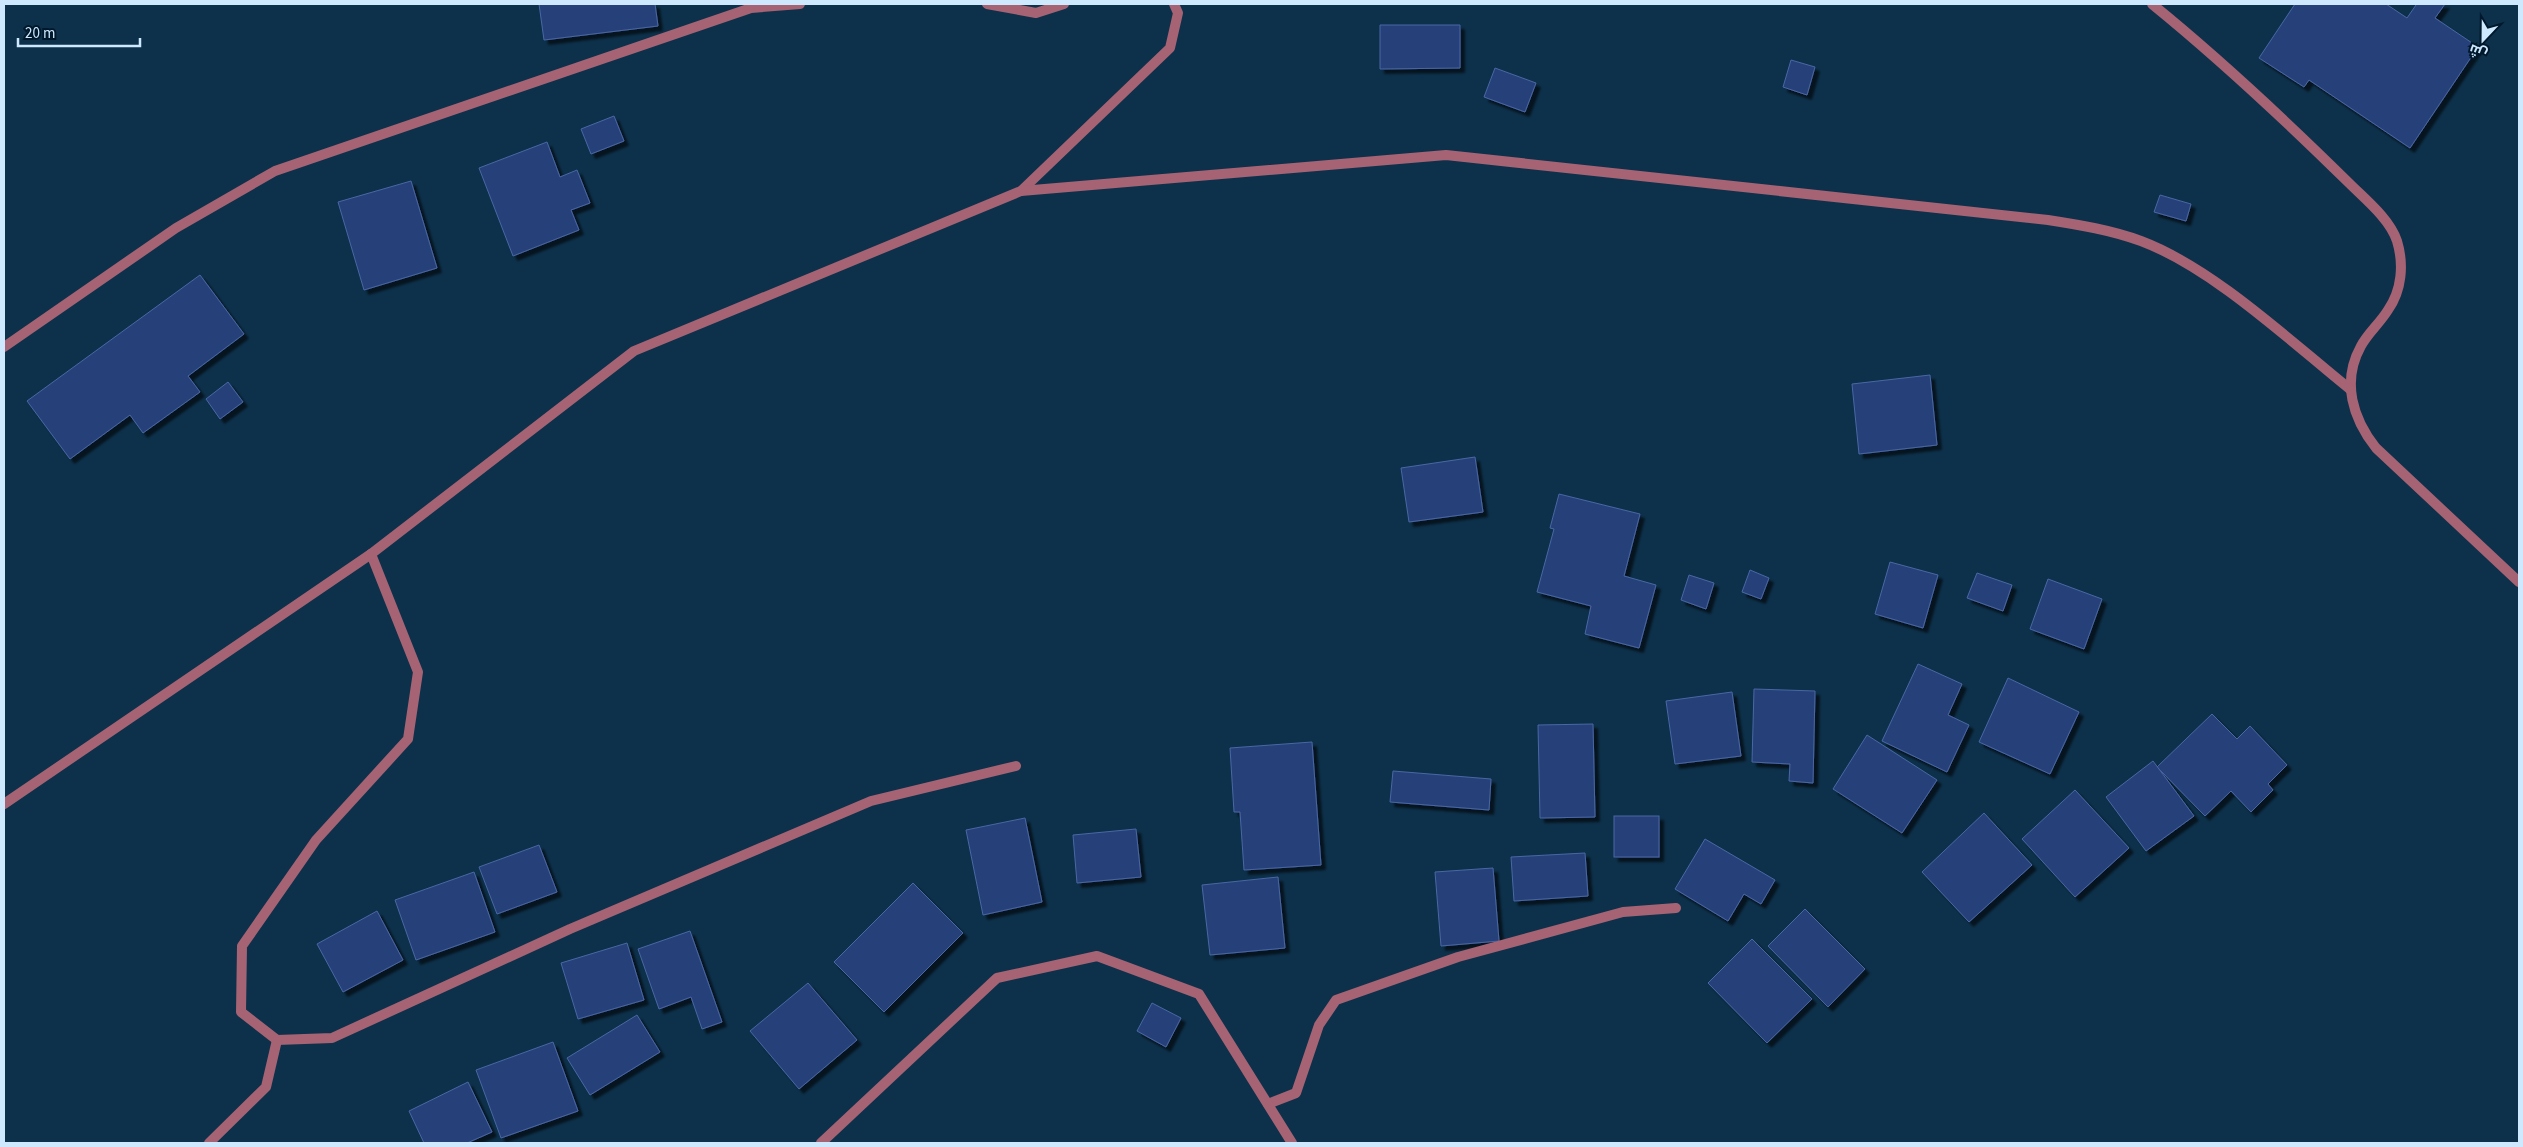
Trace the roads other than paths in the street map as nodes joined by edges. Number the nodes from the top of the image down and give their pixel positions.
1 (800, 4) edge
2 (987, 4) edge
3 (1064, 4) edge
4 (1174, 4) edge
5 (2152, 4) edge
6 (1021, 191) junction
7 (4, 347) edge
8 (2351, 390) junction
9 (372, 554) junction
10 (2519, 582) edge
11 (1016, 766) dead end
12 (4, 804) edge
13 (1676, 908) dead end
14 (277, 1040) junction
15 (1268, 1104) junction
16 (209, 1143) edge
17 (821, 1143) edge
18 (1292, 1143) edge

1 - 7 street
2 - 3 street
4 - 6 street
5 - 8 street
6 - 8 street
6 - 9 street
8 - 10 street
9 - 12 street
9 - 14 street
11 - 14 street
13 - 15 street
14 - 16 street
15 - 17 street
15 - 18 street

